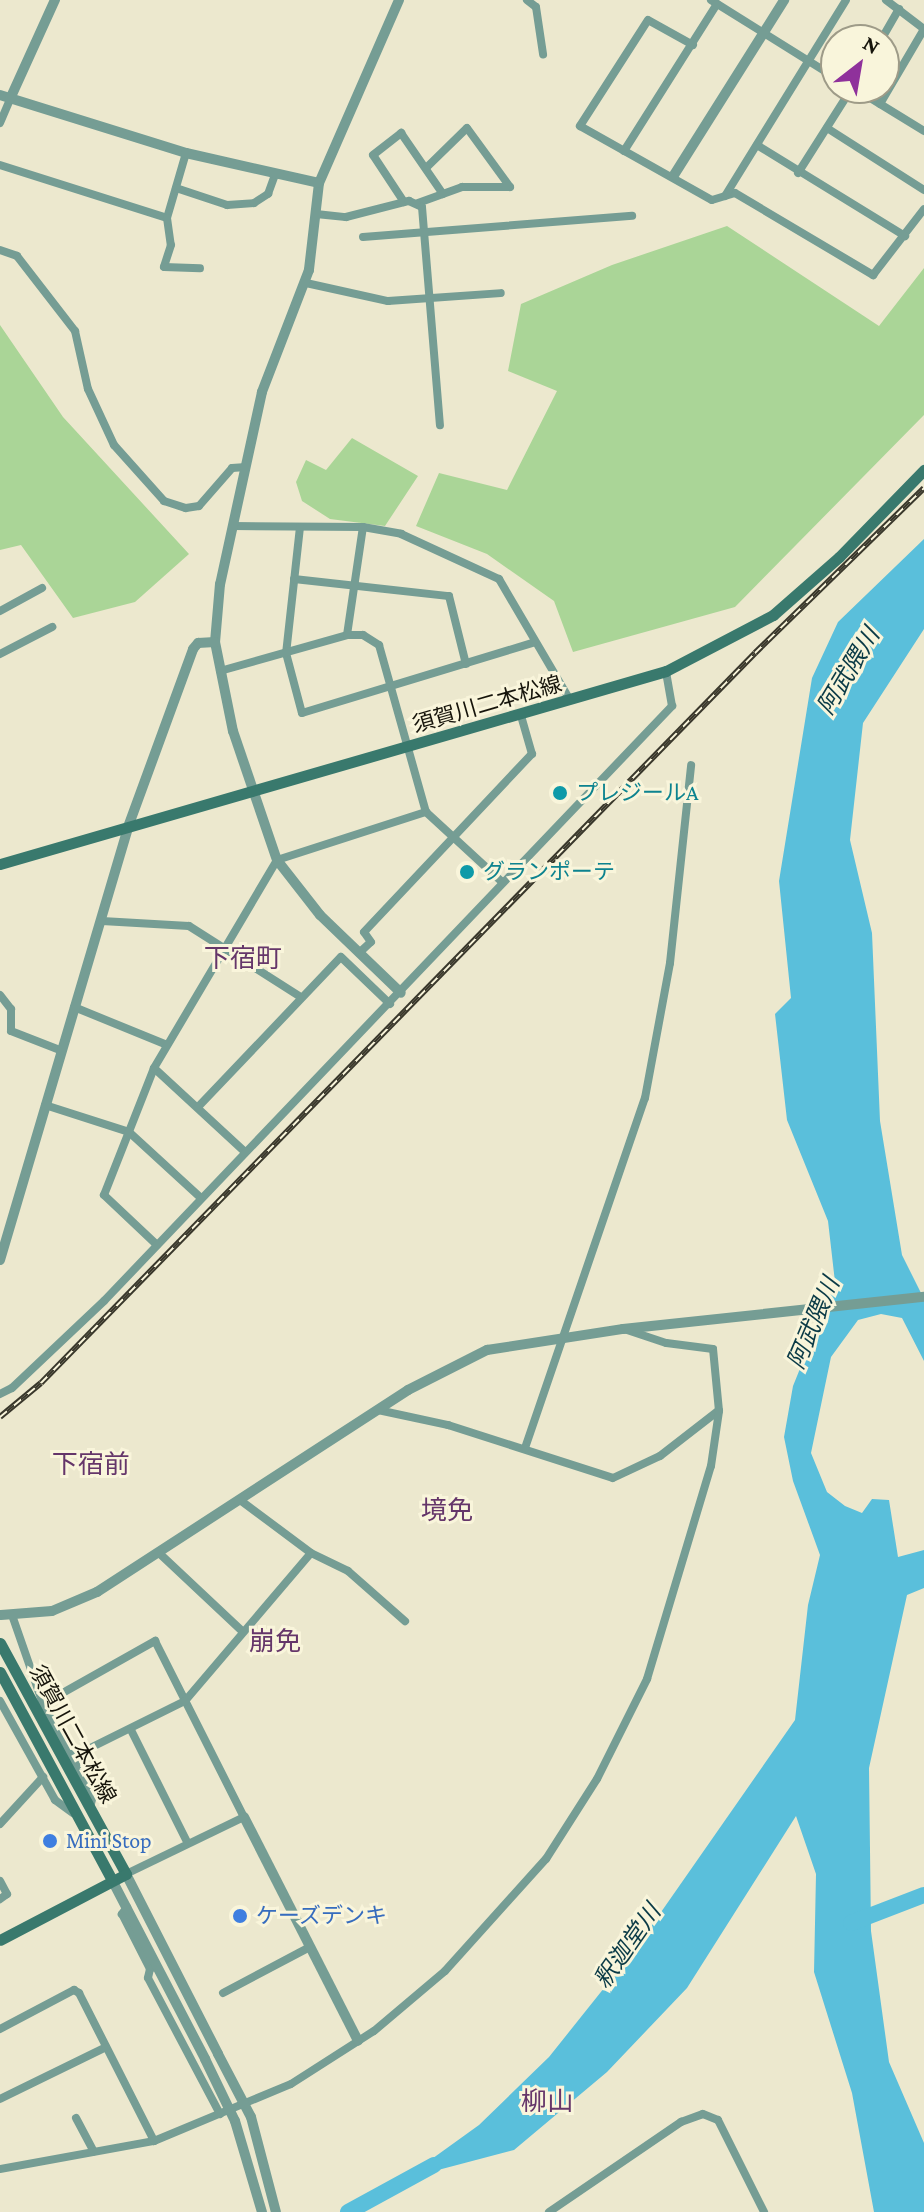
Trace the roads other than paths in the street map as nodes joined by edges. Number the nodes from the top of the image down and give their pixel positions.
1 (55, 0) edge
2 (399, 0) edge
3 (527, 0) edge
4 (784, 0) edge
5 (846, 0) edge
6 (886, 0) edge
7 (714, 2) edge
8 (899, 9) junction
9 (890, 24) edge
10 (924, 29) edge
11 (763, 32) junction
12 (693, 45) junction
13 (543, 54) dead end
14 (807, 61) junction
15 (820, 69) edge
16 (900, 70) edge
17 (5, 97) edge
18 (843, 104) edge
19 (880, 104) edge
20 (0, 123) edge
21 (827, 128) junction
22 (923, 129) edge
23 (757, 145) junction
24 (624, 151) junction
25 (186, 153) junction
26 (0, 165) edge
27 (426, 168) junction
28 (798, 173) junction
29 (275, 175) junction
30 (674, 175) junction
31 (319, 183) junction
32 (176, 188) junction
33 (924, 190) edge
34 (443, 194) junction
35 (725, 196) junction
36 (404, 202) junction
37 (418, 203) junction
38 (924, 209) edge
39 (316, 214) junction
40 (632, 216) dead end
41 (167, 218) junction
42 (425, 234) junction
43 (905, 236) junction
44 (363, 237) dead end
45 (0, 250) edge
46 (200, 268) dead end
47 (306, 283) junction
48 (501, 293) dead end
49 (426, 297) junction
50 (440, 425) dead end
51 (246, 467) junction
52 (924, 470) edge
53 (233, 526) junction
54 (300, 527) junction
55 (363, 527) junction
56 (294, 579) junction
57 (356, 586) junction
58 (42, 588) dead end
59 (0, 611) edge
60 (52, 627) dead end
61 (347, 635) junction
62 (215, 642) junction
63 (533, 643) junction
64 (286, 653) junction
65 (0, 654) edge
66 (466, 664) junction
67 (220, 671) junction
68 (666, 671) junction
69 (388, 687) junction
70 (570, 700) junction
71 (521, 716) junction
72 (409, 748) junction
73 (691, 765) dead end
74 (253, 794) junction
75 (426, 812) junction
76 (128, 827) junction
77 (454, 838) junction
78 (277, 860) junction
79 (0, 864) edge
80 (502, 882) junction
81 (102, 921) junction
82 (226, 948) junction
83 (359, 953) junction
84 (401, 993) junction
85 (0, 995) edge
86 (301, 997) junction
87 (390, 1004) junction
88 (74, 1007) junction
89 (167, 1045) junction
90 (60, 1050) junction
91 (154, 1068) junction
92 (45, 1105) junction
93 (198, 1107) junction
94 (129, 1132) junction
95 (244, 1151) junction
96 (201, 1198) junction
97 (157, 1245) junction
98 (0, 1260) edge
99 (924, 1297) edge
100 (623, 1329) junction
101 (566, 1337) junction
102 (0, 1394) edge
103 (378, 1410) junction
104 (719, 1411) junction
105 (525, 1448) junction
106 (240, 1500) junction
107 (159, 1553) junction
108 (311, 1553) junction
109 (6, 1615) edge
110 (405, 1621) dead end
111 (243, 1632) junction
112 (0, 1643) edge
113 (0, 1672) edge
114 (0, 1701) edge
115 (185, 1701) junction
116 (43, 1704) junction
117 (131, 1730) junction
118 (72, 1757) junction
119 (43, 1777) junction
120 (90, 1807) junction
121 (244, 1817) junction
122 (80, 1819) junction
123 (0, 1824) edge
124 (187, 1842) junction
125 (119, 1877) junction
126 (0, 1881) edge
127 (0, 1899) edge
128 (127, 1907) junction
129 (134, 1920) junction
130 (0, 1940) edge
131 (310, 1947) junction
132 (223, 1993) dead end
133 (0, 2029) edge
134 (358, 2041) junction
135 (106, 2047) junction
136 (0, 2099) edge
137 (220, 2114) junction
138 (76, 2118) dead end
139 (154, 2141) junction
140 (94, 2152) junction
141 (0, 2169) edge
142 (262, 2212) edge
143 (276, 2212) edge
144 (549, 2212) edge
145 (764, 2212) edge

1 - 17 street
2 - 31 street
3 - 13 street
4 - 11 street
5 - 14 street
6 - 8 street
7 - 11 street
7 - 12 street
8 - 9 street
8 - 10 street
10 - 16 street
11 - 14 street
11 - 30 street
12 - 24 street
12 - 24 street
14 - 15 street
14 - 23 street
17 - 20 street
17 - 25 street
18 - 21 street
19 - 22 street
21 - 28 street
21 - 33 street
23 - 28 street
23 - 35 street
24 - 30 street
25 - 29 street
25 - 32 street
26 - 41 street
27 - 34 street
27 - 34 street
27 - 36 street
28 - 43 street
29 - 31 street
29 - 32 street
30 - 35 street
31 - 39 street
32 - 41 street
34 - 37 street
35 - 43 street
36 - 37 street
36 - 39 street
37 - 42 street
38 - 43 street
39 - 47 street
40 - 42 street
41 - 46 street
42 - 44 street
42 - 49 street
45 - 51 street
47 - 49 street
47 - 51 street
48 - 49 street
49 - 50 street
51 - 53 street
52 - 68 main road, 須賀川二本松線
53 - 54 street
53 - 62 street
54 - 55 street
54 - 56 street
55 - 57 street
55 - 63 street
56 - 57 street
56 - 64 street
57 - 61 street
57 - 66 street
58 - 59 street
60 - 65 street
61 - 64 street
61 - 69 street
62 - 67 street
62 - 76 street
63 - 66 street
63 - 70 street
64 - 67 street
64 - 69 street
66 - 69 street
67 - 74 street
68 - 70 main road, 須賀川二本松線
68 - 80 street
69 - 72 street
70 - 71 main road, 須賀川二本松線
71 - 72 main road, 須賀川二本松線
71 - 77 street
72 - 74 main road, 須賀川二本松線
72 - 75 street
73 - 101 street
74 - 76 main road, 須賀川二本松線
74 - 78 street
75 - 77 street
75 - 78 street
76 - 79 main road, 須賀川二本松線
76 - 81 street
77 - 80 street
77 - 83 street
78 - 82 street
78 - 83 street
80 - 84 street
81 - 82 street
81 - 88 street
82 - 86 street
82 - 89 street
83 - 84 street
84 - 87 street
85 - 90 street
86 - 87 street
86 - 93 street
87 - 95 street
88 - 89 street
88 - 90 street
89 - 91 street
90 - 92 street
91 - 93 street
91 - 94 street
92 - 94 street
92 - 98 street
93 - 95 street
94 - 96 street
94 - 97 street
95 - 96 street
96 - 97 street
97 - 102 street
99 - 100 street
100 - 101 street
100 - 104 street
101 - 103 street
101 - 105 street
103 - 105 street
103 - 106 street
104 - 105 street
104 - 134 street
106 - 107 street
106 - 108 street
107 - 109 street
107 - 111 street
108 - 110 street
108 - 111 street
109 - 116 street
111 - 115 street
112 - 120 main road, 須賀川二本松線
113 - 122 main road, 須賀川二本松線
114 - 119 street
115 - 116 street
115 - 117 street
115 - 121 street
116 - 118 street
117 - 118 street
117 - 124 street
118 - 120 street
119 - 122 street
119 - 123 street
120 - 125 main road, 須賀川二本松線
121 - 124 street
121 - 131 street
122 - 125 main road, 須賀川二本松線
124 - 125 street
125 - 128 street
125 - 129 street
125 - 130 main road
125 - 143 street, bridge
126 - 127 street
128 - 129 street
128 - 137 street
129 - 142 street, bridge
131 - 132 street
131 - 134 street
133 - 135 street
134 - 137 street
135 - 136 street
135 - 139 street
137 - 139 street
138 - 140 street
139 - 140 street
140 - 141 street
144 - 145 street

